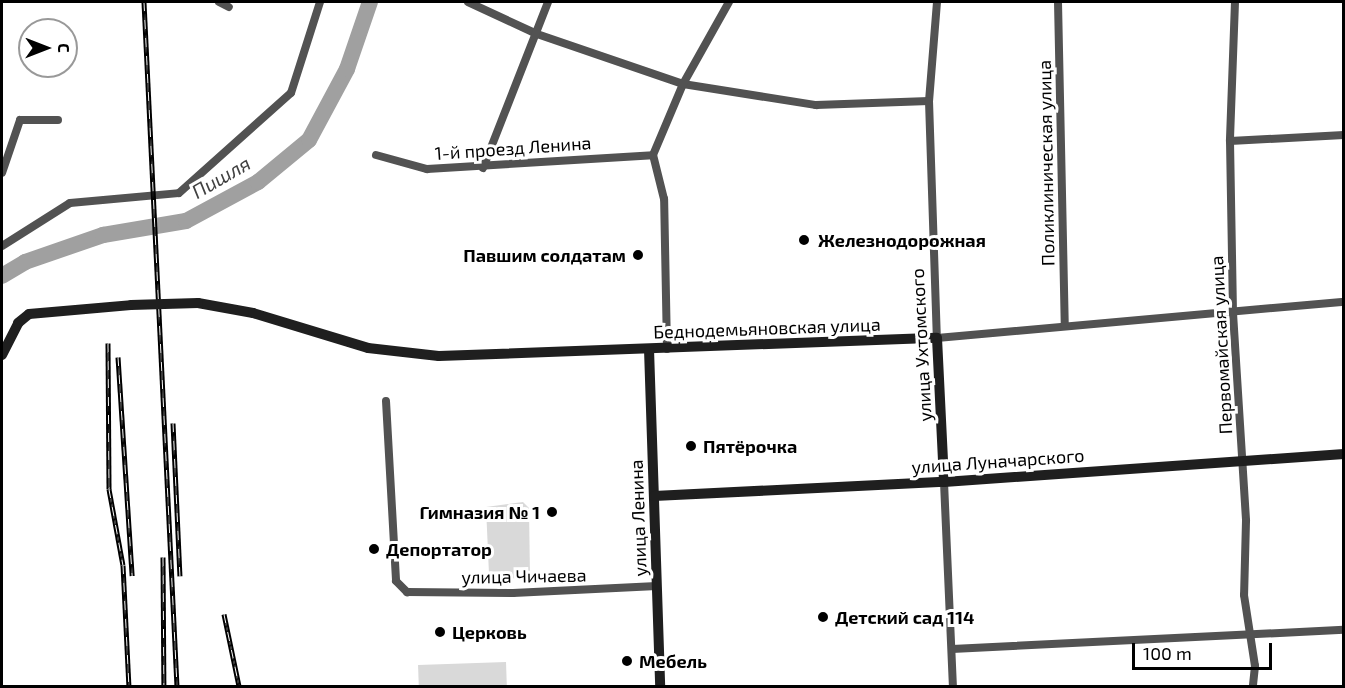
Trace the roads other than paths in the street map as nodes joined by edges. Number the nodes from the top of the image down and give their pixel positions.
1 (219, 2) edge
2 (320, 2) edge
3 (468, 2) edge
4 (548, 2) edge
5 (729, 2) edge
6 (938, 2) edge
7 (1058, 2) edge
8 (1235, 2) edge
9 (230, 8) dead end
10 (537, 34) junction
11 (683, 84) junction
12 (929, 101) junction
13 (58, 120) dead end
14 (1344, 135) edge
15 (1230, 141) junction
16 (376, 154) dead end
17 (653, 155) junction
18 (483, 168) junction
19 (2, 173) edge
20 (2, 246) edge
21 (1344, 302) edge
22 (1233, 313) junction
23 (1065, 324) junction
24 (937, 338) junction
25 (649, 349) junction
26 (667, 349) junction
27 (2, 355) edge
28 (386, 401) dead end
29 (1344, 454) edge
30 (1242, 460) junction
31 (945, 482) junction
32 (654, 496) junction
33 (657, 586) junction
34 (1344, 630) edge
35 (1249, 635) junction
36 (952, 649) junction
37 (660, 687) edge
38 (953, 687) edge
39 (1253, 687) edge

1 - 9 street
2 - 20 street
3 - 10 street
4 - 10 street
5 - 11 street
6 - 12 street, улица Ухтомского
7 - 23 street, Поликлиническая улица
8 - 15 street, Первомайская улица
10 - 11 street
10 - 18 street
11 - 12 street
11 - 17 street
12 - 24 street, улица Ухтомского
13 - 19 street
14 - 15 street
15 - 22 street, Первомайская улица
16 - 18 street, 1-й проезд Ленина
17 - 18 street, 1-й проезд Ленина
17 - 26 street
21 - 22 street, Беднодемьяновская улица
22 - 23 street, Беднодемьяновская улица
22 - 30 street, Первомайская улица
23 - 24 street, Беднодемьяновская улица
24 - 26 main road, Беднодемьяновская улица
24 - 31 main road, улица Ухтомского
25 - 26 main road, Беднодемьяновская улица
25 - 27 main road, Беднодемьяновская улица, bridge
25 - 32 main road, улица Ленина
28 - 33 street, улица Чичаева
29 - 30 main road, улица Луначарского
30 - 31 main road, улица Луначарского
30 - 35 street, Первомайская улица
31 - 32 main road, улица Луначарского
31 - 36 street, улица Ухтомского
32 - 33 main road, улица Ленина
33 - 37 main road, улица Ленина
34 - 35 street
35 - 36 street
35 - 39 street, Первомайская улица
36 - 38 street, улица Ухтомского

